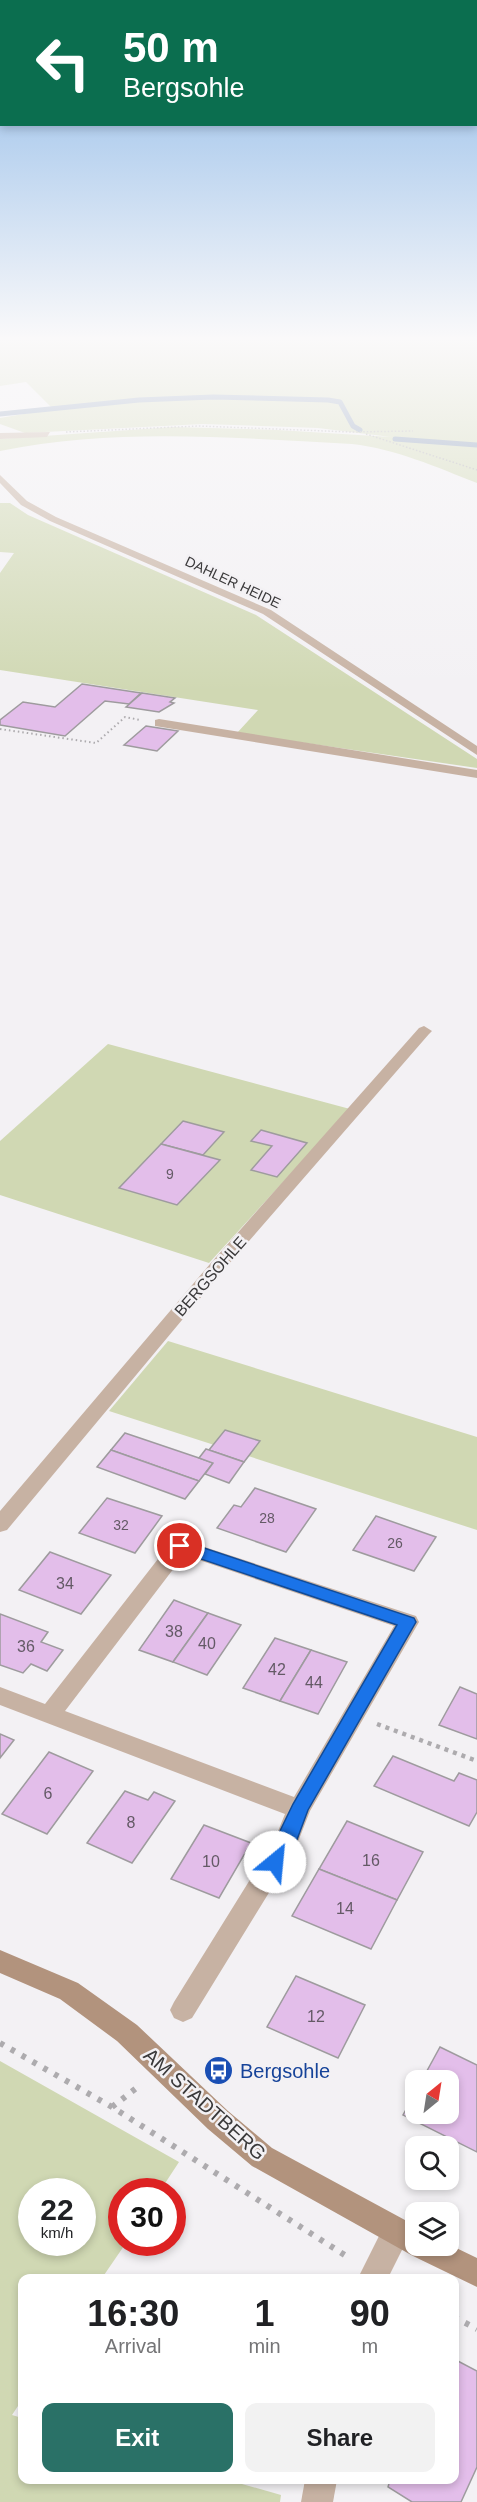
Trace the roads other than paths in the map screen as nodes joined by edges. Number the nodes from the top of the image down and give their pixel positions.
1 (0, 478) edge
2 (159, 723) road end
3 (477, 751) edge
4 (477, 774) edge
5 (424, 1031) dead end
6 (0, 1525) edge
7 (0, 1696) edge
8 (50, 1714) junction
9 (299, 1809) junction
10 (0, 1961) edge
11 (183, 2010) dead end
12 (405, 2236) edge
13 (405, 2238) edge
14 (443, 2256) edge
15 (477, 2273) edge
16 (375, 2274) edge
17 (320, 2484) edge
18 (316, 2502) edge

1 - 3 street, DAHLER HEIDE
2 - 4 street
5 - 6 street, BERGSOHLE
7 - 8 street
8 - 9 street
8 - 9 street
9 - 11 street
10 - 12 street, AM STADTBERG
13 - 16 street
14 - 15 street
17 - 18 street

